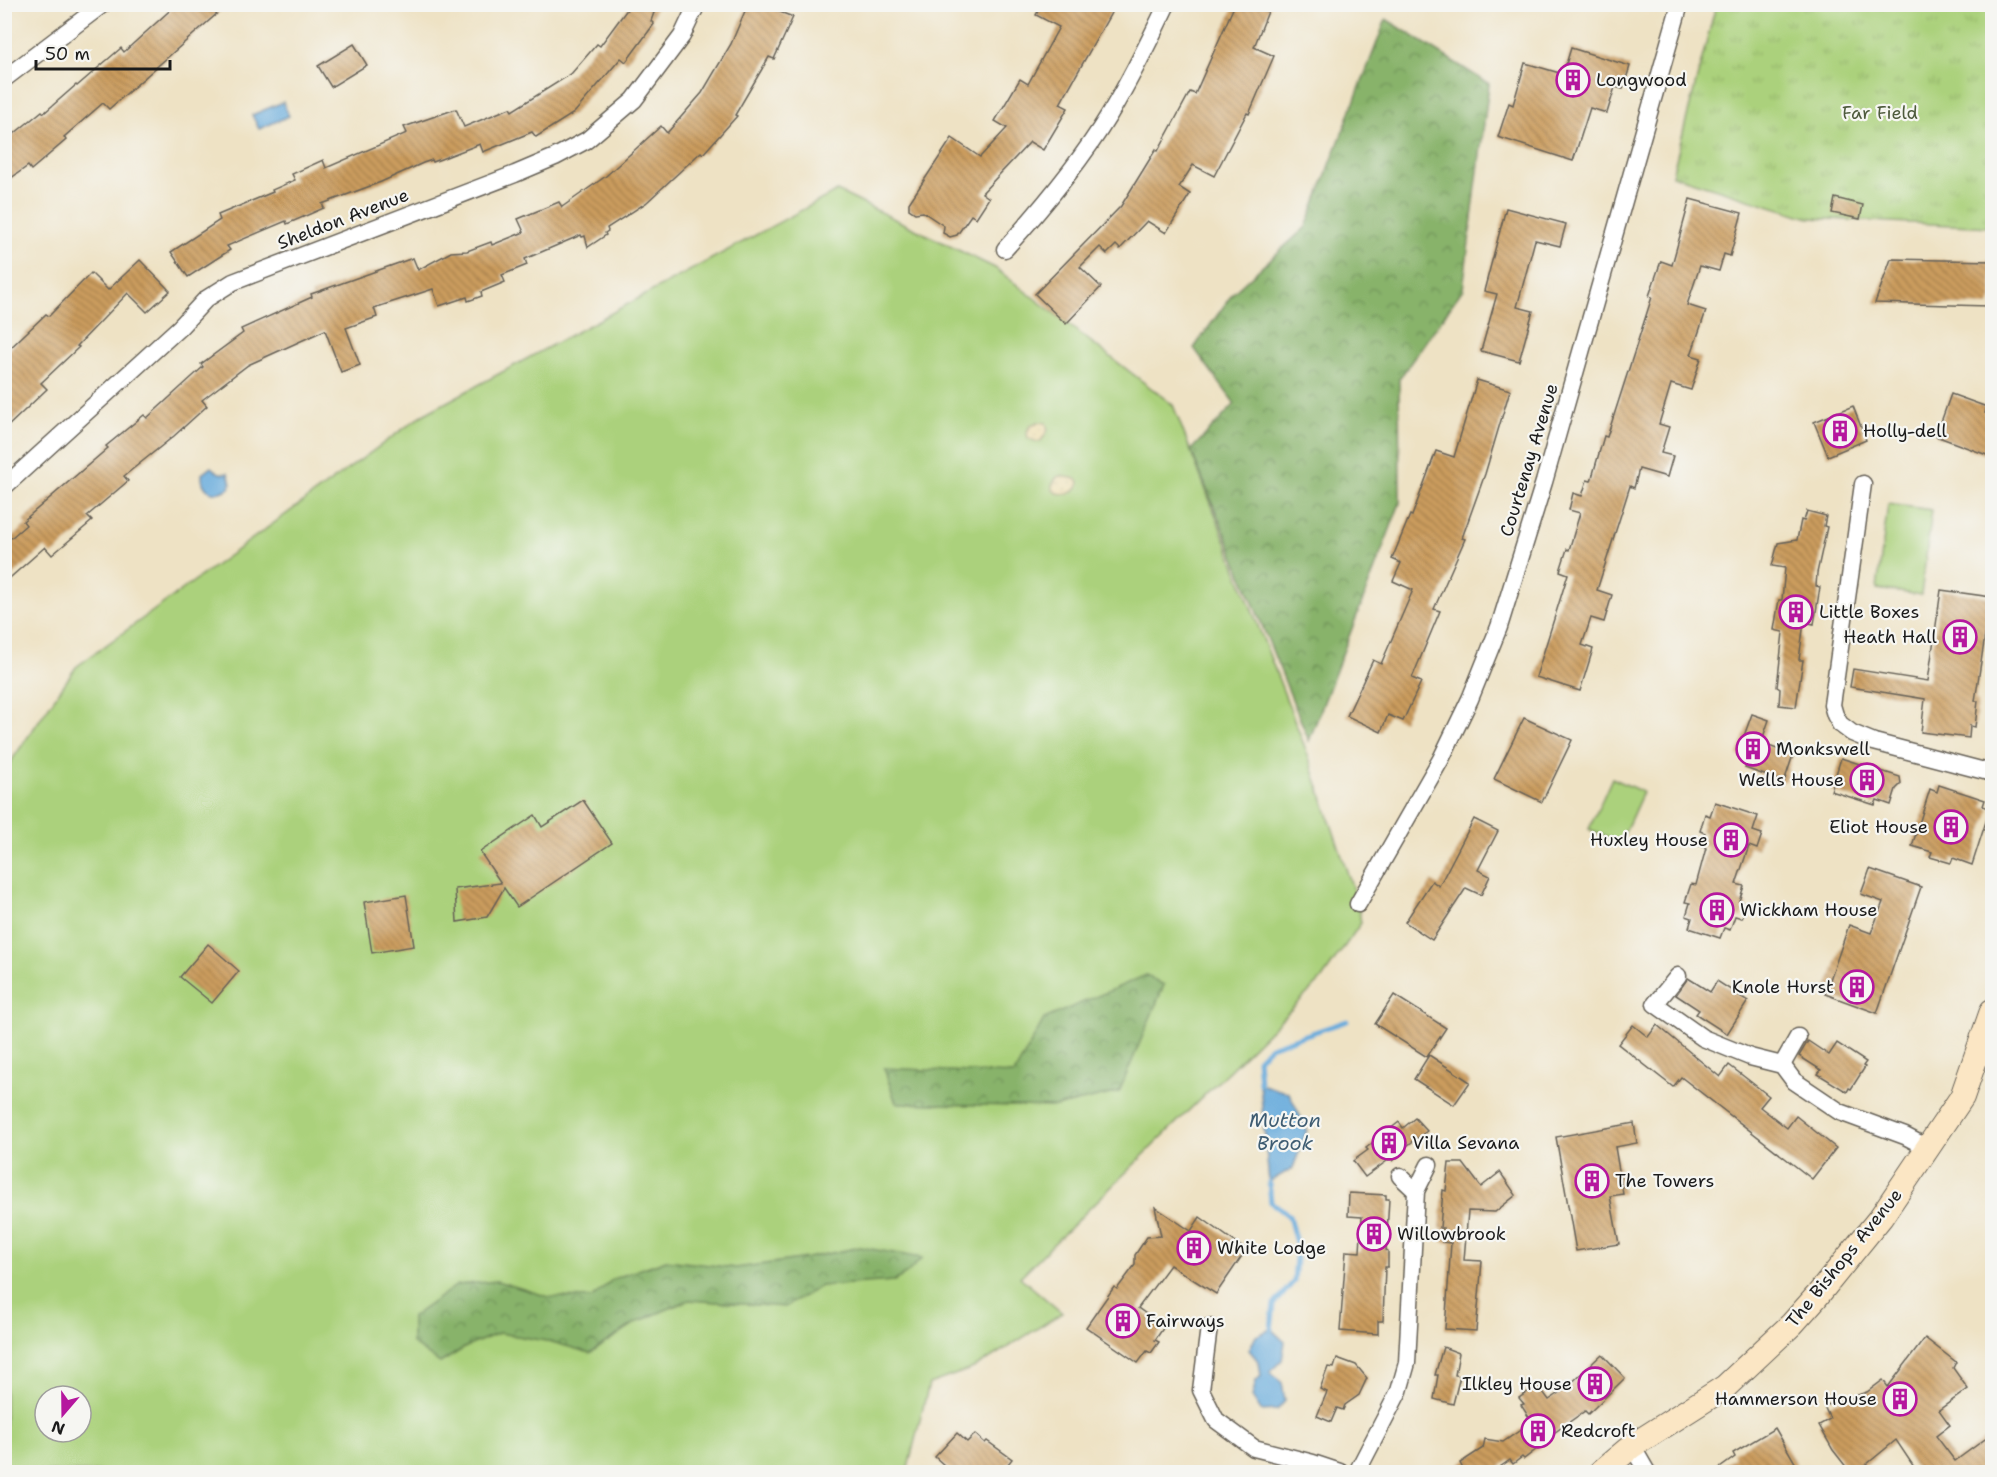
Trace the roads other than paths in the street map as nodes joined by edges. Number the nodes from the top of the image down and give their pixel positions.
1 (103, 4) edge
2 (697, 4) edge
3 (1167, 4) edge
4 (1680, 4) edge
5 (4, 79) edge
6 (1005, 249) dead end
7 (1863, 484) dead end
8 (4, 487) edge
9 (1992, 774) edge
10 (1358, 904) dead end
11 (1678, 976) dead end
12 (1992, 1011) edge
13 (1798, 1037) dead end
14 (1782, 1065) junction
15 (1928, 1148) junction
16 (1430, 1165) dead end
17 (1400, 1176) dead end
18 (1416, 1191) junction
19 (1209, 1327) dead end
20 (1632, 1446) junction
21 (1340, 1473) edge
22 (1357, 1473) edge
23 (1601, 1473) edge
24 (1647, 1473) edge

1 - 5 street
2 - 8 street, Sheldon Avenue
3 - 6 street
4 - 10 street, Courtenay Avenue
7 - 9 street
11 - 14 street
12 - 15 street, The Bishops Avenue
13 - 14 street
14 - 15 street
15 - 20 street, The Bishops Avenue
16 - 18 street
17 - 18 street
18 - 22 street
19 - 21 street
20 - 23 street, The Bishops Avenue
20 - 24 street

